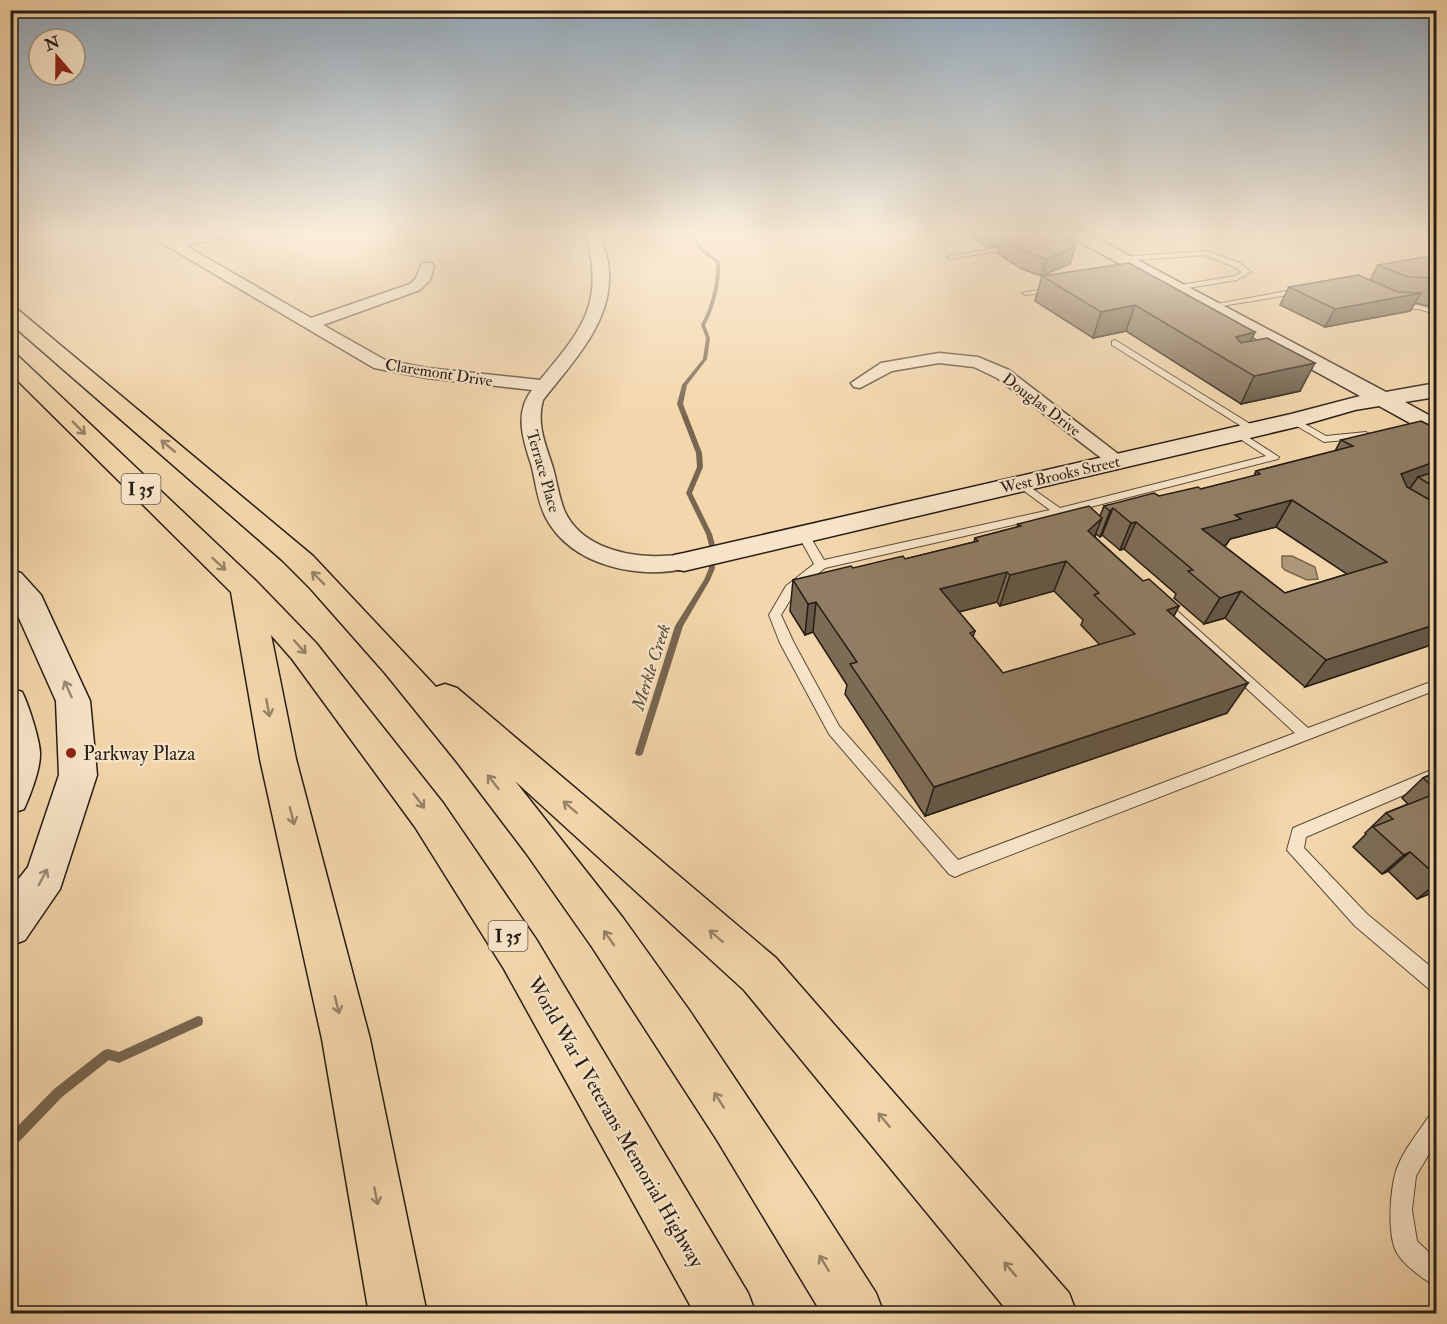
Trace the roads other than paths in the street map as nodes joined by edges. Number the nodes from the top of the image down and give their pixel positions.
1 (259, 295) edge
2 (393, 295) edge
3 (600, 295) edge
4 (1189, 295) edge
5 (1277, 295) edge
6 (1381, 301) edge
7 (1210, 306) junction
8 (1437, 312) edge
9 (10, 313) edge
10 (309, 324) junction
11 (1115, 344) edge
12 (10, 361) edge
13 (860, 383) dead end
14 (544, 386) junction
15 (1437, 390) edge
16 (1382, 399) junction
17 (1293, 420) junction
18 (1437, 428) edge
19 (1244, 431) junction
20 (1380, 433) edge
21 (1116, 460) junction
22 (1020, 483) junction
23 (1064, 515) junction
24 (804, 535) junction
25 (684, 562) joint
26 (821, 565) junction
27 (10, 580) edge
28 (246, 589) junction
29 (1148, 591) edge
30 (358, 621) junction
31 (1437, 685) edge
32 (10, 701) edge
33 (1306, 735) junction
34 (1437, 774) edge
35 (10, 798) edge
36 (10, 926) edge
37 (1437, 982) edge
38 (1437, 1123) edge
39 (1437, 1274) edge
40 (398, 1314) edge
41 (727, 1314) edge
42 (855, 1314) edge
43 (1048, 1314) edge

1 - 10 street, Claremont Drive
2 - 10 street
3 - 14 street, Terrace Place
4 - 7 main road
5 - 7 lane
6 - 8 lane
7 - 16 main road
30 -> 9 highway, I 35
10 - 14 street, Claremont Drive
11 - 19 lane
12 -> 28 highway, World War I Veterans Memorial Highway / I 35
13 - 21 street, Douglas Drive
14 - 25 street, Terrace Place
15 - 16 main road, West Brooks Street
16 - 17 main road, West Brooks Street
16 - 18 main road
17 - 19 main road, West Brooks Street
17 - 20 lane
19 - 21 main road, West Brooks Street
19 - 23 lane
21 - 22 main road, West Brooks Street
22 - 23 lane
22 - 24 main road, West Brooks Street
23 - 26 lane
24 - 25 main road, West Brooks Street
24 - 26 lane
26 - 33 lane
36 -> 27 main road
28 -> 40 highway
28 -> 41 highway, World War I Veterans Memorial Highway / I 35
29 - 33 lane
42 -> 30 highway, I 35
43 -> 30 highway
31 - 33 lane
32 - 35 main road
34 - 37 lane
38 - 39 lane

